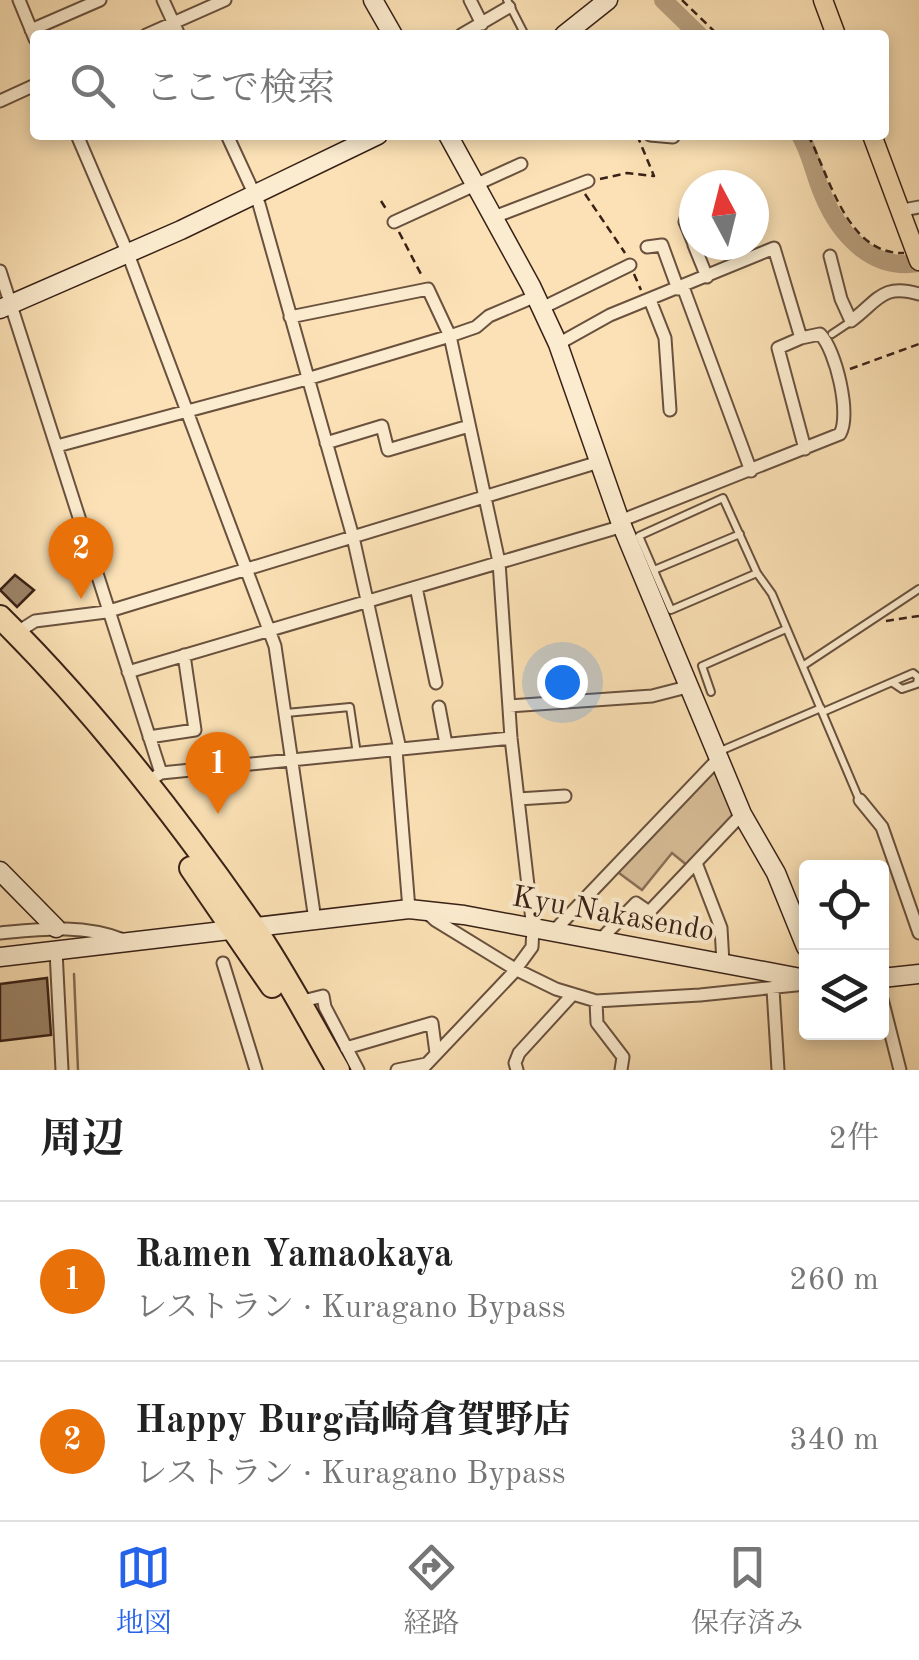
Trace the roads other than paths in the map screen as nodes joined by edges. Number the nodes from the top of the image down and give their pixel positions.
1 (18, 0) edge
2 (100, 0) edge
3 (163, 0) edge
4 (225, 0) edge
5 (374, 0) edge
6 (470, 0) edge
7 (608, 0) edge
8 (823, 0) edge
9 (508, 4) edge
10 (482, 24) junction
11 (176, 29) edge
12 (31, 30) edge
13 (43, 30) edge
14 (390, 30) edge
15 (471, 30) edge
16 (522, 30) edge
17 (570, 30) edge
18 (834, 30) edge
19 (30, 87) edge
20 (0, 100) edge
21 (79, 140) edge
22 (228, 140) edge
23 (367, 140) edge
24 (451, 140) edge
25 (874, 140) edge
26 (520, 164) dead end
27 (583, 183) road end
28 (476, 185) junction
29 (254, 194) junction
30 (919, 207) edge
31 (898, 211) junction
32 (494, 218) junction
33 (394, 222) road end
34 (647, 247) dead end
35 (128, 254) junction
36 (917, 255) edge
37 (830, 256) dead end
38 (700, 260) edge
39 (630, 264) road end
40 (0, 271) edge
41 (707, 276) junction
42 (680, 288) junction
43 (919, 294) edge
44 (648, 301) junction
45 (539, 302) junction
46 (5, 306) edge
47 (290, 317) junction
48 (851, 321) junction
49 (832, 334) dead end
50 (450, 336) junction
51 (801, 338) junction
52 (558, 344) junction
53 (308, 379) junction
54 (187, 410) junction
55 (670, 410) dead end
56 (470, 426) junction
57 (326, 443) junction
58 (57, 446) junction
59 (805, 449) junction
60 (599, 462) junction
61 (750, 472) junction
62 (485, 498) junction
63 (622, 523) junction
64 (740, 534) junction
65 (353, 537) junction
66 (499, 562) junction
67 (246, 568) junction
68 (648, 572) junction
69 (757, 574) junction
70 (416, 587) junction
71 (919, 589) edge
72 (369, 601) junction
73 (110, 610) junction
74 (5, 629) edge
75 (786, 629) junction
76 (270, 630) junction
77 (184, 655) junction
78 (804, 665) junction
79 (128, 672) junction
80 (693, 675) junction
81 (919, 677) edge
82 (436, 683) dead end
83 (712, 692) dead end
84 (509, 706) junction
85 (440, 708) dead end
86 (822, 710) junction
87 (286, 713) junction
88 (149, 737) junction
89 (512, 738) junction
90 (446, 744) junction
91 (398, 749) junction
92 (358, 754) junction
93 (718, 755) junction
94 (293, 761) junction
95 (234, 767) junction
96 (206, 777) dead end
97 (154, 778) junction
98 (565, 796) dead end
99 (518, 799) junction
100 (860, 800) joint
101 (742, 814) junction
102 (696, 863) junction
103 (0, 870) edge
104 (416, 910) junction
105 (316, 920) junction
106 (56, 928) junction
107 (244, 928) junction
108 (533, 929) junction
109 (799, 930) edge
110 (0, 932) edge
111 (553, 932) junction
112 (919, 932) edge
113 (600, 940) junction
114 (128, 942) junction
115 (56, 951) junction
116 (0, 957) edge
117 (724, 963) junction
118 (223, 964) dead end
119 (516, 969) junction
120 (919, 974) edge
121 (889, 977) edge
122 (799, 979) edge
123 (799, 983) edge
124 (773, 989) junction
125 (574, 994) junction
126 (596, 1001) junction
127 (889, 1027) edge
128 (436, 1053) junction
129 (342, 1059) edge
130 (424, 1067) edge
131 (514, 1068) edge
132 (62, 1070) edge
133 (256, 1070) edge
134 (323, 1070) edge
135 (358, 1070) edge
136 (398, 1070) edge
137 (621, 1070) edge
138 (778, 1070) edge
139 (900, 1070) edge

1 - 12 street
2 - 13 street
3 - 11 street
4 - 11 street
5 - 14 street
6 - 10 street
7 - 17 street
8 - 18 main road
9 - 10 street
9 - 16 lane
10 - 15 street
19 - 20 street
21 - 35 street
22 - 29 street
23 - 29 street
24 - 28 street
25 - 31 main road
26 - 28 street
27 - 32 street
28 - 32 street
28 - 33 street
29 - 35 street
29 - 47 street
30 - 31 street
31 - 36 main road
32 - 45 street
34 - 42 street
35 - 46 street
35 - 54 street
37 - 48 street
38 - 41 street
39 - 45 street
40 - 46 street
41 - 42 street
41 - 51 street
42 - 44 street
42 - 61 street
43 - 48 street
44 - 52 street
44 - 55 street
45 - 50 street
45 - 52 street
46 - 58 street
47 - 50 street
47 - 53 street
48 - 49 lane
50 - 53 street
50 - 56 street
51 - 59 street
51 - 59 street
52 - 60 street
53 - 54 street
53 - 57 street
54 - 58 street
54 - 67 street
56 - 57 street
56 - 62 street
57 - 65 street
58 - 73 street
59 - 61 street
60 - 62 street
60 - 63 street
61 - 63 street
62 - 65 street
62 - 66 street
63 - 66 street
63 - 68 street
64 - 68 lane
64 - 68 lane
64 - 69 lane
65 - 67 street
65 - 72 street
66 - 70 street
66 - 84 street
67 - 73 street
67 - 76 street
68 - 69 lane
68 - 80 street
69 - 75 lane
70 - 72 street
70 - 82 street
71 - 78 lane
72 - 76 street
72 - 91 street
73 - 74 street
73 - 79 street
74 - 97 highway
74 - 107 highway
75 - 78 lane
75 - 80 lane
76 - 77 street
76 - 87 street
77 - 79 street
77 - 88 street
78 - 86 lane
79 - 88 street
80 - 83 lane
80 - 84 street
80 - 93 street
81 - 86 lane
84 - 89 street
85 - 90 street
86 - 93 lane
86 - 100 lane
87 - 92 lane
87 - 94 street
88 - 97 street
89 - 90 street
89 - 99 street
90 - 91 street
91 - 92 street
91 - 104 street
92 - 94 street
93 - 101 street
93 - 111 street
94 - 95 street
94 - 105 street
95 - 96 lane
95 - 97 street
97 - 107 highway
98 - 99 street
99 - 108 street
100 - 112 street
101 - 102 street
101 - 109 street
102 - 113 street
102 - 117 street
103 - 106 street
104 - 105 street, Kyu Nakasendo
104 - 108 street, Kyu Nakasendo
104 - 119 street
105 - 107 street
106 - 110 street
106 - 114 street
107 - 114 street
107 - 129 highway
107 - 134 highway
108 - 111 street, Kyu Nakasendo
108 - 119 street
111 - 113 street, Kyu Nakasendo
113 - 117 street, Kyu Nakasendo
114 - 115 street
115 - 116 street
115 - 132 street
117 - 122 street, Kyu Nakasendo
118 - 133 street
119 - 125 street
119 - 128 street
120 - 121 street
123 - 124 street
124 - 126 street
124 - 138 street
125 - 126 street
125 - 131 street
126 - 137 street
127 - 139 street
128 - 129 street
128 - 130 street
129 - 135 street
130 - 136 street

